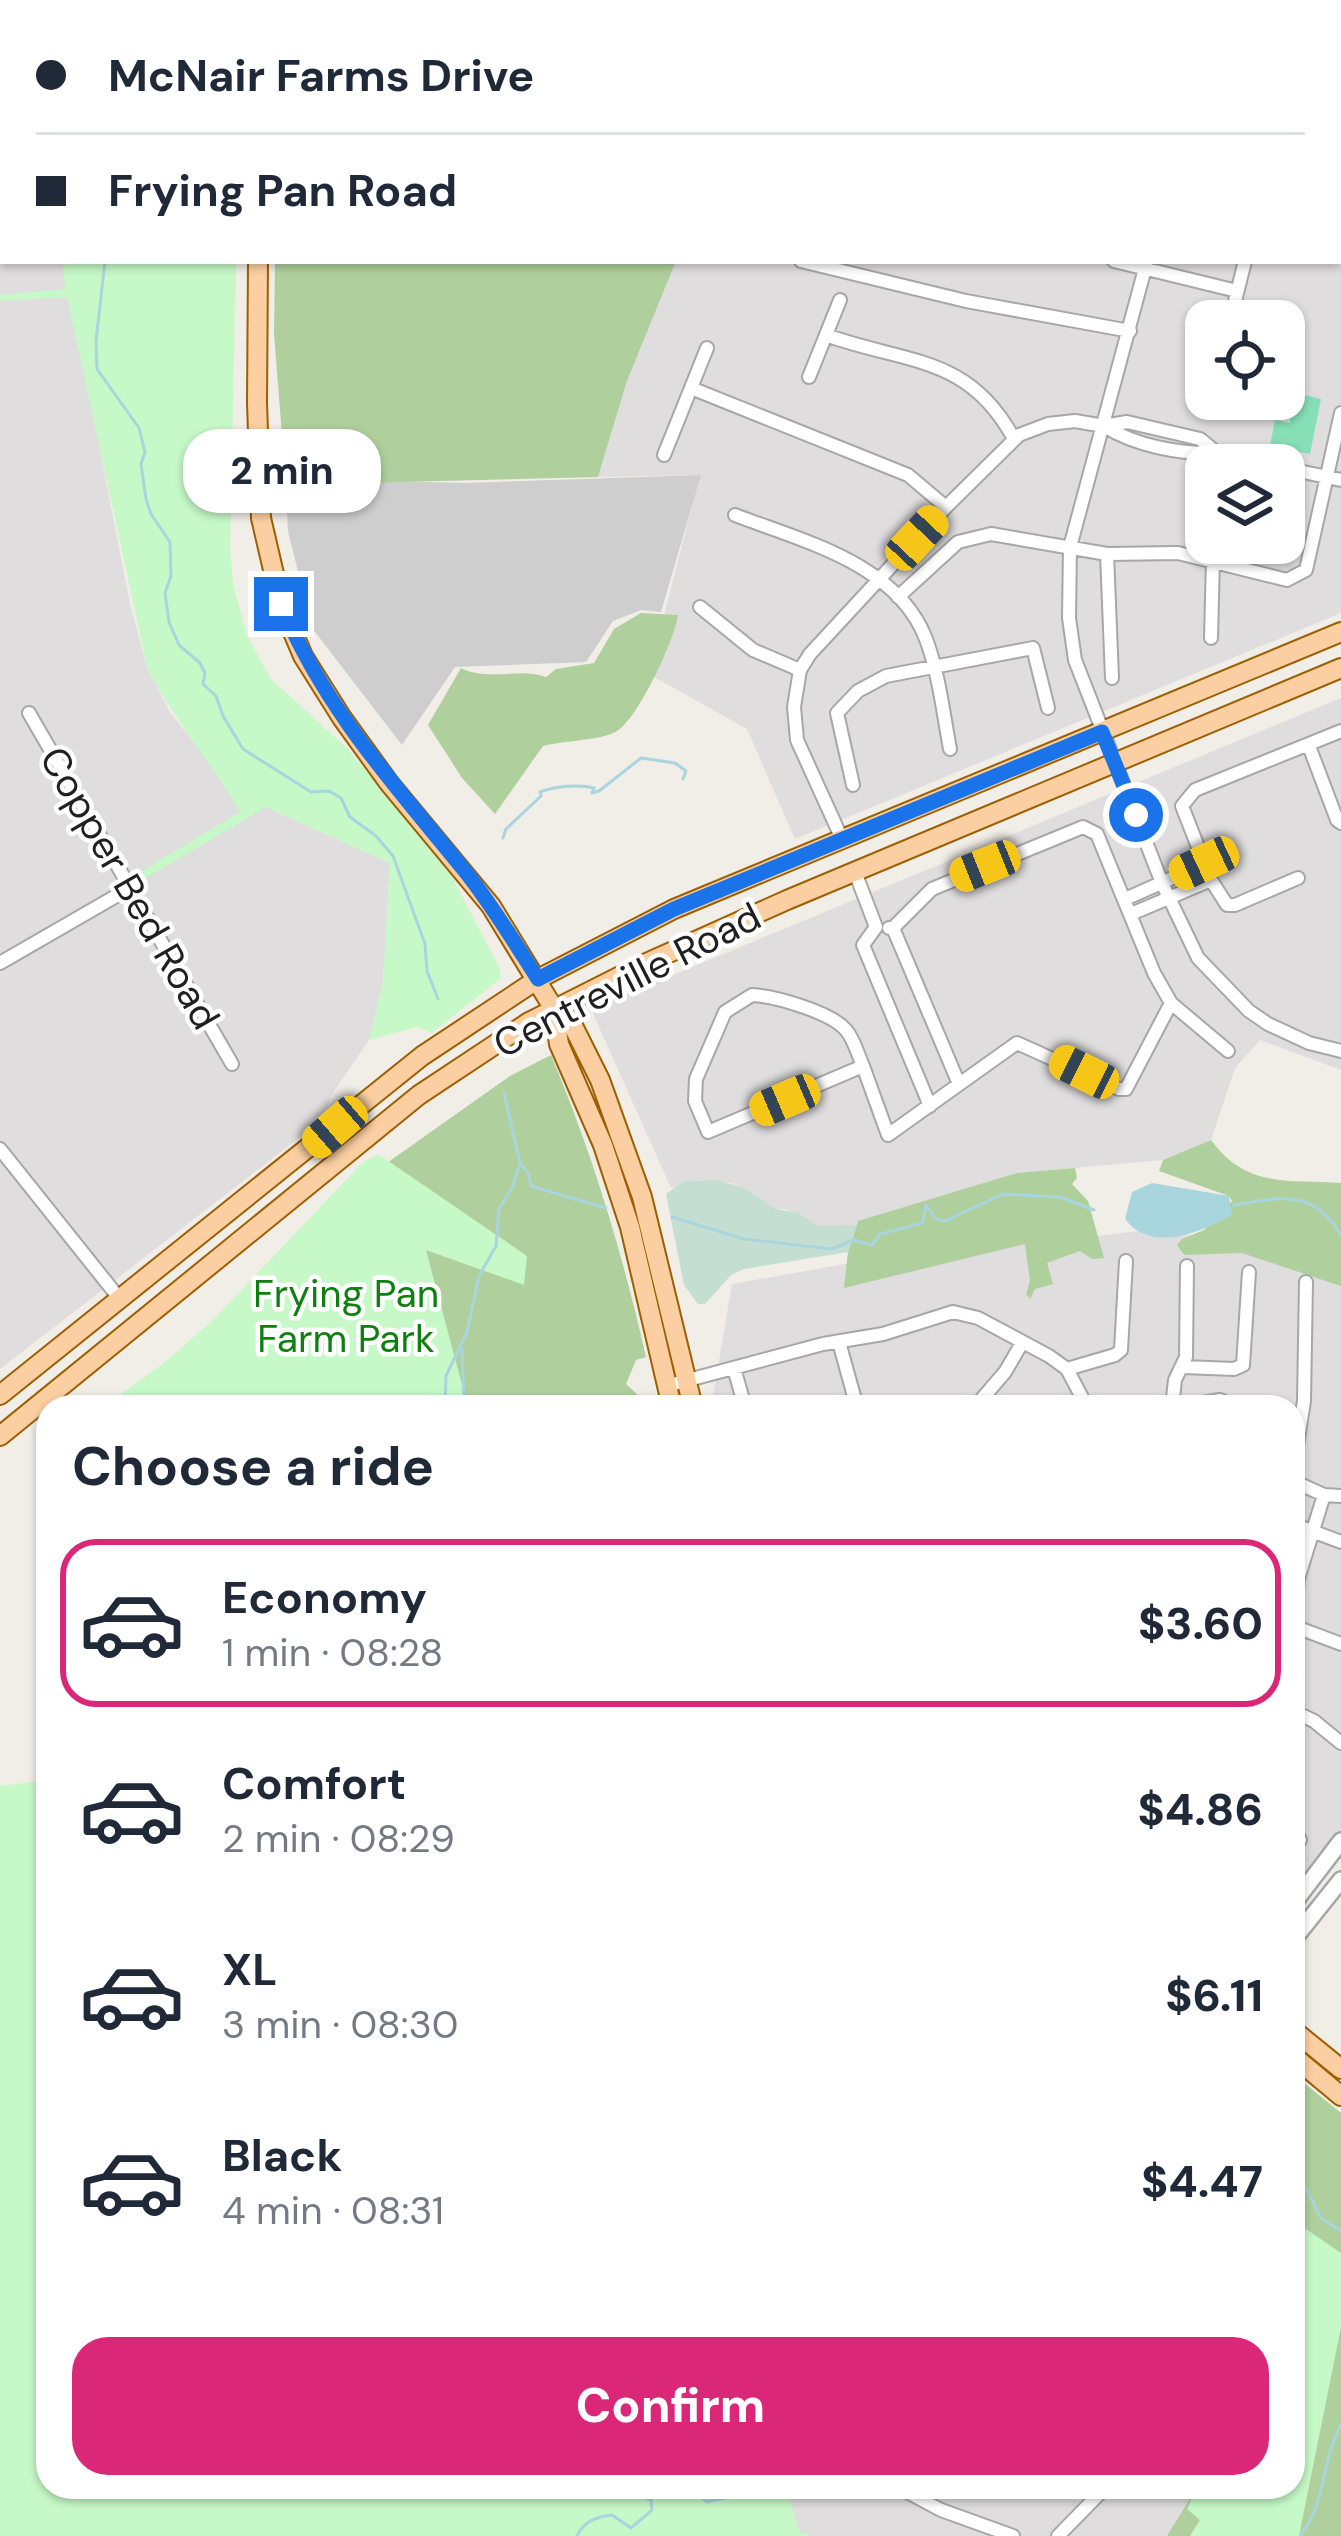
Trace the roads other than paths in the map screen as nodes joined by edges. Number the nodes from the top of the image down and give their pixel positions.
1 (258, 264) edge
2 (813, 264) edge
3 (1244, 264) edge
4 (1146, 266) edge
5 (1237, 291) junction
6 (840, 300) dead end
7 (1235, 300) edge
8 (1130, 332) junction
9 (826, 335) junction
10 (707, 348) dead end
11 (808, 377) dead end
12 (691, 388) junction
13 (1341, 413) edge
14 (1104, 426) junction
15 (1014, 439) junction
16 (1185, 452) edge
17 (664, 455) dead end
18 (1334, 479) edge
19 (946, 507) junction
20 (735, 515) dead end
21 (1070, 547) junction
22 (1107, 554) junction
23 (1185, 555) edge
24 (1213, 564) edge
25 (1228, 564) edge
26 (878, 580) junction
27 (898, 597) junction
28 (700, 607) dead end
29 (1341, 632) edge
30 (1210, 638) dead end
31 (935, 666) junction
32 (1341, 668) edge
33 (800, 670) junction
34 (1112, 679) dead end
35 (1048, 708) dead end
36 (29, 713) dead end
37 (1102, 732) junction
38 (1340, 734) edge
39 (1309, 746) junction
40 (950, 749) dead end
41 (1115, 760) junction
42 (853, 785) dead end
43 (1341, 823) edge
44 (842, 839) junction
45 (1204, 863) junction
46 (855, 872) junction
47 (1298, 878) dead end
48 (1211, 880) junction
49 (1162, 883) junction
50 (130, 888) junction
51 (1169, 898) junction
52 (1125, 899) junction
53 (1131, 914) junction
54 (876, 927) junction
55 (893, 928) junction
56 (0, 963) edge
57 (538, 979) junction
58 (1172, 1003) junction
59 (554, 1009) junction
60 (1228, 1051) dead end
61 (1341, 1051) edge
62 (232, 1064) dead end
63 (863, 1066) junction
64 (959, 1084) junction
65 (930, 1106) junction
66 (0, 1149) edge
67 (1126, 1262) dead end
68 (1187, 1266) dead end
69 (1249, 1271) dead end
70 (1306, 1282) dead end
71 (119, 1298) junction
72 (839, 1342) junction
73 (1022, 1343) junction
74 (1184, 1367) junction
75 (734, 1368) junction
76 (1067, 1369) junction
77 (686, 1381) junction
78 (666, 1386) junction
79 (0, 1395) edge
80 (50, 1395) edge
81 (669, 1395) edge
82 (690, 1395) edge
83 (742, 1395) edge
84 (854, 1395) edge
85 (985, 1395) edge
86 (1081, 1395) edge
87 (1175, 1395) edge
88 (1304, 1395) edge
89 (36, 1407) edge
90 (0, 1436) edge
91 (1305, 1486) edge
92 (1324, 1495) junction
93 (1341, 1496) edge
94 (1305, 1529) edge
95 (1310, 1531) junction
96 (1341, 1542) edge
97 (1305, 1551) edge
98 (1305, 1635) edge
99 (1341, 1644) edge
100 (1305, 1717) edge
101 (1341, 1743) edge
102 (1341, 1841) edge
103 (1341, 1880) edge
104 (1305, 1888) edge
105 (1305, 1925) edge
106 (1305, 2040) edge
107 (1305, 2066) edge
108 (1341, 2069) edge
109 (1341, 2096) edge
110 (920, 2499) edge
111 (1094, 2499) edge
112 (1013, 2536) edge
113 (1058, 2536) edge

1 - 57 main road
2 - 8 street
3 - 5 street
4 - 5 street
4 - 8 street
5 - 7 street
6 - 9 street
8 - 14 street
9 - 11 street
9 - 15 street
10 - 12 street
12 - 17 street
12 - 19 street
13 - 18 street
14 - 15 street
14 - 16 street
14 - 21 street
15 - 19 street
18 - 25 street
19 - 26 street
20 - 26 street
21 - 22 street
21 - 27 street
21 - 37 street
22 - 23 street
22 - 34 street
24 - 30 street
26 - 27 street
26 - 33 street
27 - 31 street
28 - 33 street
29 - 37 main road, Centreville Road
31 - 35 street
31 - 40 street
31 - 42 street
32 - 41 main road, Centreville Road
33 - 44 street
36 - 50 street, Copper Bed Road
37 - 41 street
37 - 44 main road, Centreville Road
38 - 39 street
39 - 43 street
39 - 45 street
41 - 46 main road, Centreville Road
41 - 49 street
44 - 57 main road, Centreville Road
45 - 48 street
45 - 49 street
46 - 54 street
46 - 59 main road, Centreville Road
47 - 48 street
48 - 51 street
49 - 51 street
49 - 52 street
50 - 56 street
50 - 62 street, Copper Bed Road
51 - 53 street
51 - 61 street
52 - 53 street
52 - 55 street
53 - 58 street
54 - 55 street
54 - 65 street
55 - 64 street
57 - 59 main road
57 - 71 main road, Centreville Road
58 - 60 street
58 - 64 street
59 - 77 main road
59 - 78 main road
59 - 80 main road, Centreville Road
63 - 63 street
63 - 65 street
64 - 65 street
66 - 71 street
67 - 76 street
68 - 74 street
69 - 74 street
70 - 88 street
71 - 79 main road, Centreville Road
72 - 73 street
72 - 75 street
72 - 84 street
73 - 76 street
73 - 85 street
74 - 87 street
75 - 77 street
75 - 83 street
76 - 86 street
77 - 78 street
77 - 82 main road
78 - 81 main road
89 - 90 main road, Centreville Road
91 - 92 street
92 - 93 street
92 - 95 street
94 - 95 street
95 - 96 street
95 - 97 street
98 - 99 street
100 - 101 street
102 - 104 street
103 - 105 street
106 - 108 main road
107 - 109 main road
110 - 112 street
111 - 113 street

